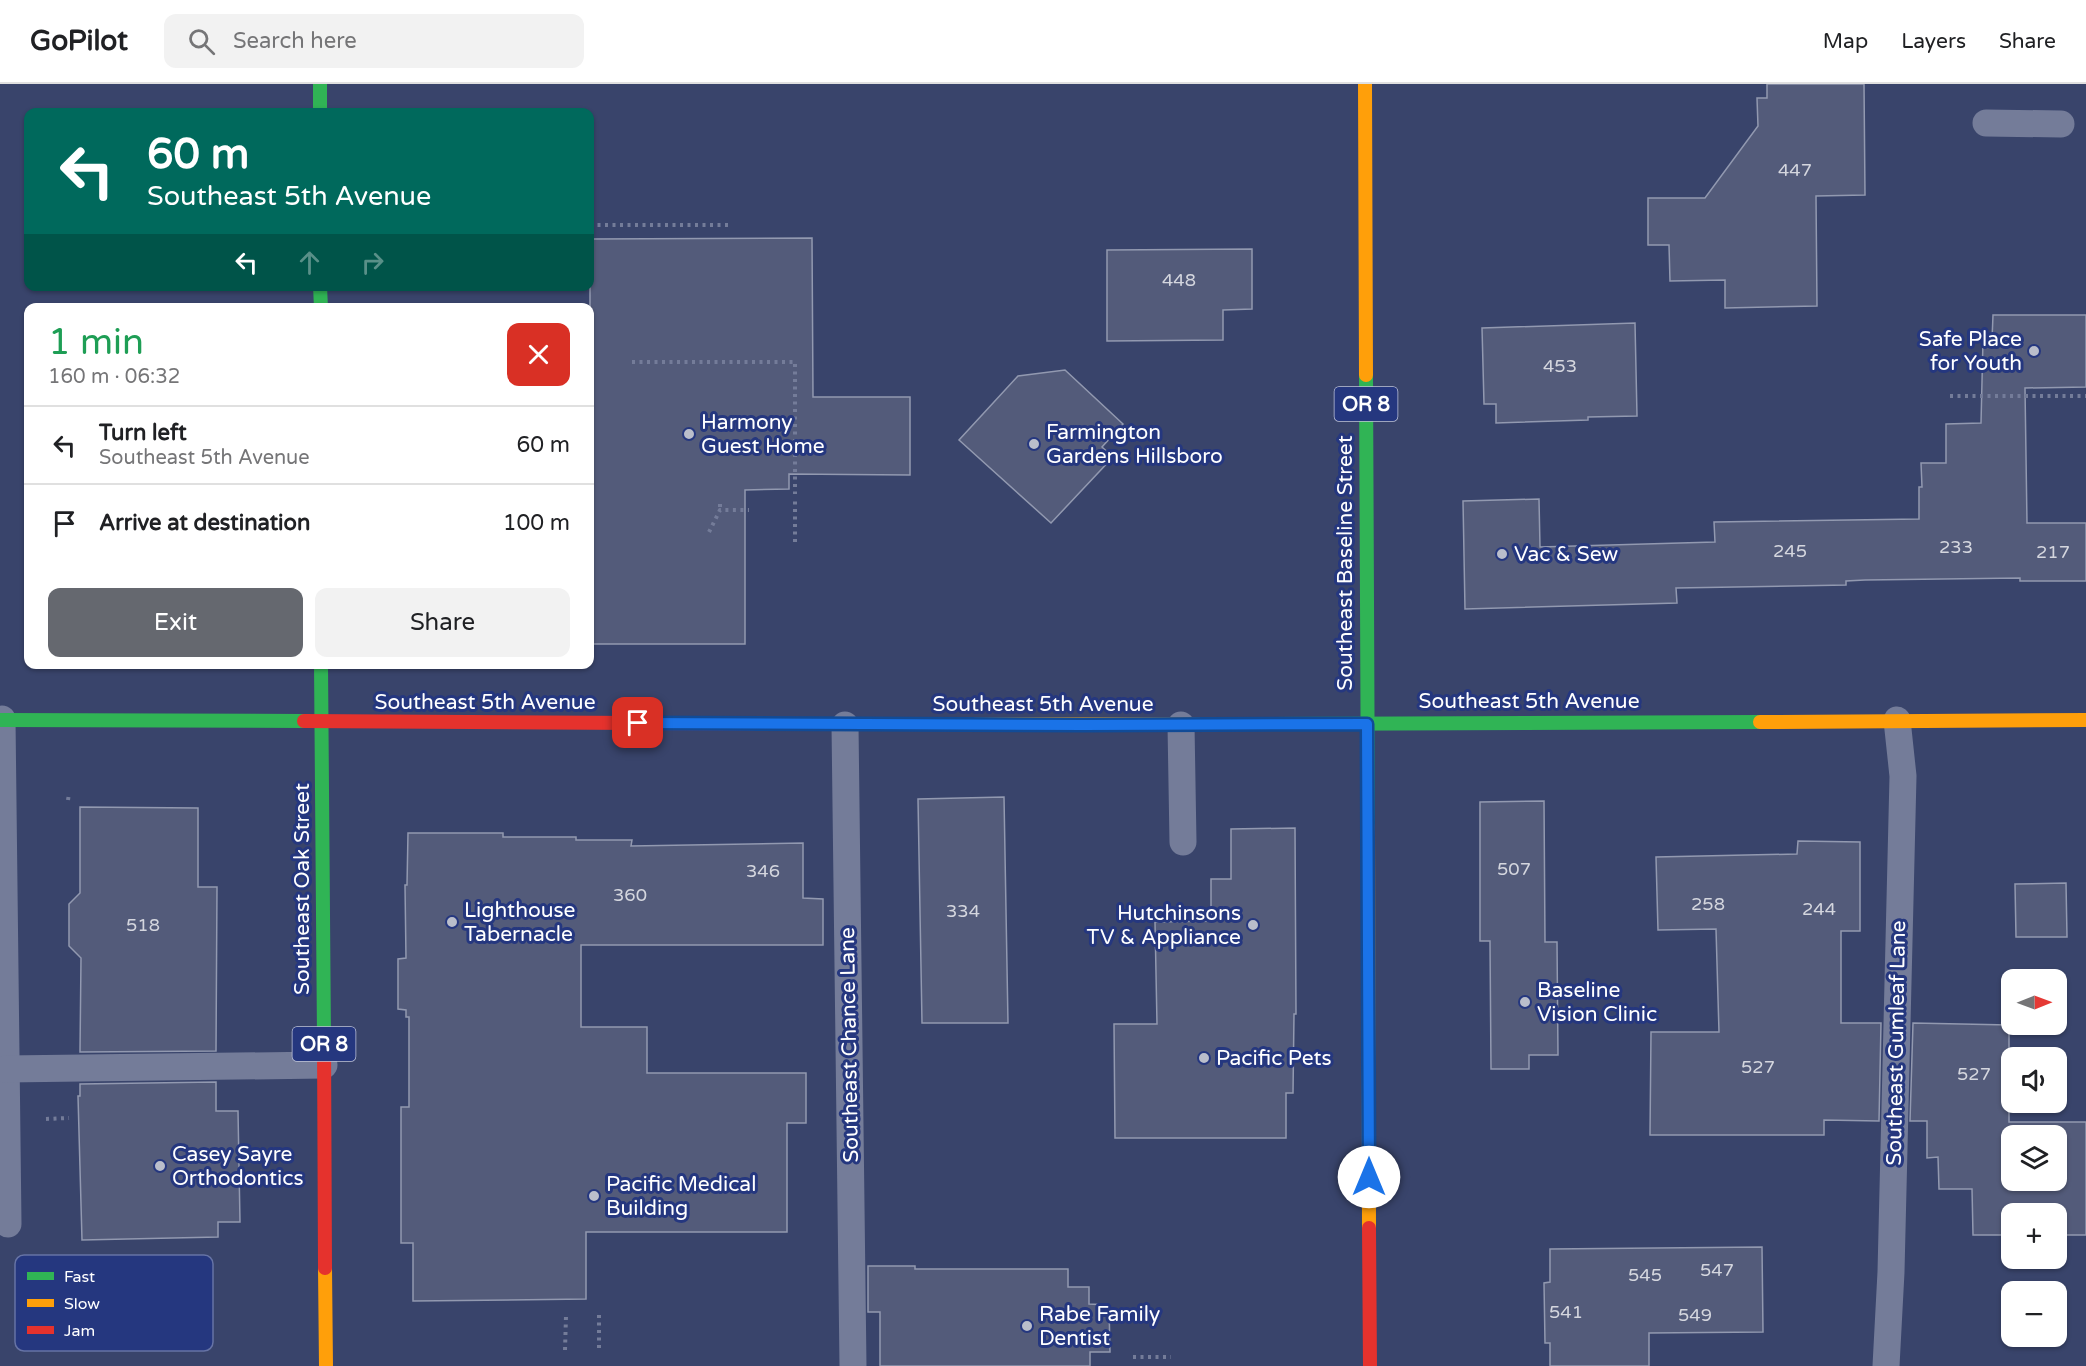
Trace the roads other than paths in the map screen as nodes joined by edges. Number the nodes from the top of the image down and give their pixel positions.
1 (320, 84) edge
2 (1365, 84) edge
3 (320, 108) edge
4 (1986, 123) dead end
5 (2061, 124) dead end
6 (321, 669) edge
7 (1, 720) edge
8 (1897, 720) junction
9 (2086, 720) edge
10 (321, 722) junction
11 (1181, 724) junction
12 (1367, 724) junction
13 (845, 725) junction
14 (1182, 842) dead end
15 (324, 1065) junction
16 (6, 1069) junction
17 (8, 1224) dead end
18 (326, 1366) edge
19 (853, 1366) edge
20 (1370, 1366) edge
21 (1886, 1366) edge

1 - 3 main road
2 - 12 main road, Southeast Baseline Street / OR 8
4 - 5 lane
6 - 10 main road, Southeast Oak Street / OR 8
7 - 10 main road, Southeast 5th Avenue
7 - 16 lane
8 - 9 main road, Southeast 5th Avenue
8 - 12 main road, Southeast 5th Avenue
8 - 21 lane, Southeast Gumleaf Lane
10 - 13 main road, Southeast 5th Avenue
10 - 15 main road, Southeast Oak Street / OR 8
11 - 12 main road, Southeast 5th Avenue
11 - 13 main road, Southeast 5th Avenue
11 - 14 lane
12 - 20 main road, Southeast Baseline Street / OR 8
13 - 19 lane, Southeast Chance Lane
15 - 16 lane
15 - 18 main road, Southeast Oak Street / OR 8
16 - 17 lane

